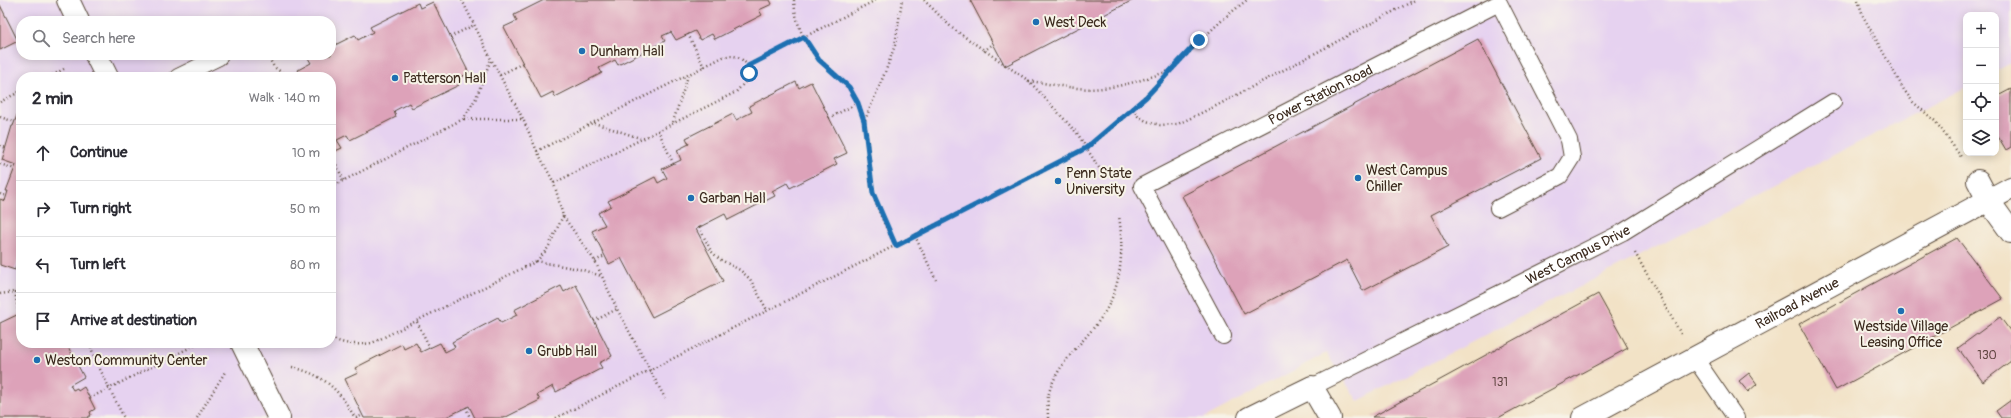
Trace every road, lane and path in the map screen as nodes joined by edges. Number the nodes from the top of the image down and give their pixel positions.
1 (68, 0) edge
2 (462, 0) edge
3 (794, 0) edge
4 (876, 0) edge
5 (902, 0) edge
6 (924, 0) edge
7 (1247, 0) edge
8 (1415, 0) edge
9 (1858, 0) edge
10 (76, 16) edge
11 (474, 25) junction
12 (688, 34) dead end
13 (450, 37) dead end
14 (804, 37) junction
15 (993, 44) dead end
16 (984, 51) junction
17 (491, 59) junction
18 (98, 60) edge
19 (213, 60) edge
20 (270, 60) edge
21 (523, 63) dead end
22 (748, 66) junction
23 (704, 67) junction
24 (64, 69) dead end
25 (1170, 71) junction
26 (58, 72) edge
27 (104, 72) edge
28 (188, 72) edge
29 (281, 72) edge
30 (500, 75) junction
31 (689, 75) junction
32 (1029, 81) junction
33 (16, 94) edge
34 (0, 102) edge
35 (1832, 102) dead end
36 (858, 103) junction
37 (1133, 109) junction
38 (0, 117) edge
39 (829, 118) dead end
40 (463, 119) junction
41 (523, 119) junction
42 (864, 121) junction
43 (15, 122) dead end
44 (593, 122) junction
45 (672, 122) junction
46 (658, 130) junction
47 (641, 138) junction
48 (0, 146) edge
49 (6, 148) dead end
50 (1086, 148) junction
51 (537, 151) junction
52 (0, 164) edge
53 (336, 164) edge
54 (673, 164) dead end
55 (15, 169) dead end
56 (1106, 179) dead end
57 (344, 181) junction
58 (1978, 181) joint
59 (554, 183) junction
60 (336, 185) edge
61 (2011, 188) edge
62 (0, 194) edge
63 (6, 196) dead end
64 (1988, 200) junction
65 (1498, 208) dead end
66 (563, 216) junction
67 (1119, 216) dead end
68 (699, 227) dead end
69 (1623, 232) junction
70 (2011, 232) edge
71 (915, 236) junction
72 (896, 246) junction
73 (605, 256) dead end
74 (538, 261) junction
75 (594, 261) junction
76 (601, 276) junction
77 (936, 280) dead end
78 (14, 292) joint
79 (0, 294) edge
80 (16, 301) edge
81 (617, 309) junction
82 (767, 310) junction
83 (594, 321) dead end
84 (417, 322) junction
85 (1223, 336) dead end
86 (336, 340) edge
87 (91, 348) edge
88 (189, 348) edge
89 (244, 348) edge
90 (430, 348) dead end
91 (1694, 357) junction
92 (292, 367) dead end
93 (227, 369) dead end
94 (649, 370) junction
95 (1312, 387) junction
96 (110, 388) junction
97 (90, 398) dead end
98 (665, 398) dead end
99 (466, 407) dead end
100 (363, 415) dead end
101 (124, 418) edge
102 (198, 418) edge
103 (279, 418) edge
104 (355, 418) edge
105 (470, 418) edge
106 (556, 418) edge
107 (1048, 418) edge
108 (1249, 418) edge
109 (1330, 418) edge
110 (1583, 418) edge
111 (1736, 418) edge

1 - 10 street
2 - 11 path
3 - 14 path
4 - 14 path
5 - 42 path
6 - 16 path
7 - 25 path
8 - 37 path
9 - 58 path
11 - 13 path
11 - 17 path
12 - 23 path
14 - 22 path
14 - 36 path
15 - 16 path
16 - 32 path
17 - 30 path
17 - 40 path
18 - 27 street
19 - 28 lane
20 - 29 path
21 - 30 path
22 - 23 path
22 - 45 path
23 - 31 path
24 - 26 path
25 - 32 path
25 - 37 path
30 - 41 path
31 - 44 path
31 - 45 path
32 - 50 path
33 - 34 path
35 - 69 lane, West Campus Drive
36 - 39 path
36 - 42 path
37 - 50 path
38 - 43 path
40 - 41 path
40 - 57 path
41 - 51 path
42 - 72 path
44 - 47 path
44 - 51 path
45 - 46 path
46 - 47 path
46 - 54 path
47 - 59 path
48 - 49 path
50 - 56 path
50 - 71 path
51 - 59 path
52 - 55 path
53 - 57 path
57 - 60 path
58 - 64 street
59 - 66 path
61 - 64 street, Railroad Avenue
62 - 63 path
64 - 70 street
64 - 91 street, Railroad Avenue
65 - 85 lane, Power Station Road
66 - 74 path
66 - 75 path
67 - 107 path
68 - 82 path
69 - 91 path
69 - 95 lane, West Campus Drive
71 - 72 path
71 - 77 path
72 - 82 path
73 - 75 path
74 - 76 path
74 - 84 path
75 - 76 path
76 - 81 path
78 - 79 path
78 - 80 path
81 - 83 path
81 - 94 path
82 - 94 path
84 - 86 path
84 - 90 path
87 - 96 path
88 - 96 path
89 - 103 street
91 - 110 street, Railroad Avenue
91 - 111 lane
92 - 104 path
93 - 102 path
94 - 98 path
94 - 106 path
95 - 108 street
95 - 109 street
96 - 97 path
96 - 101 path
99 - 105 path
100 - 104 path

